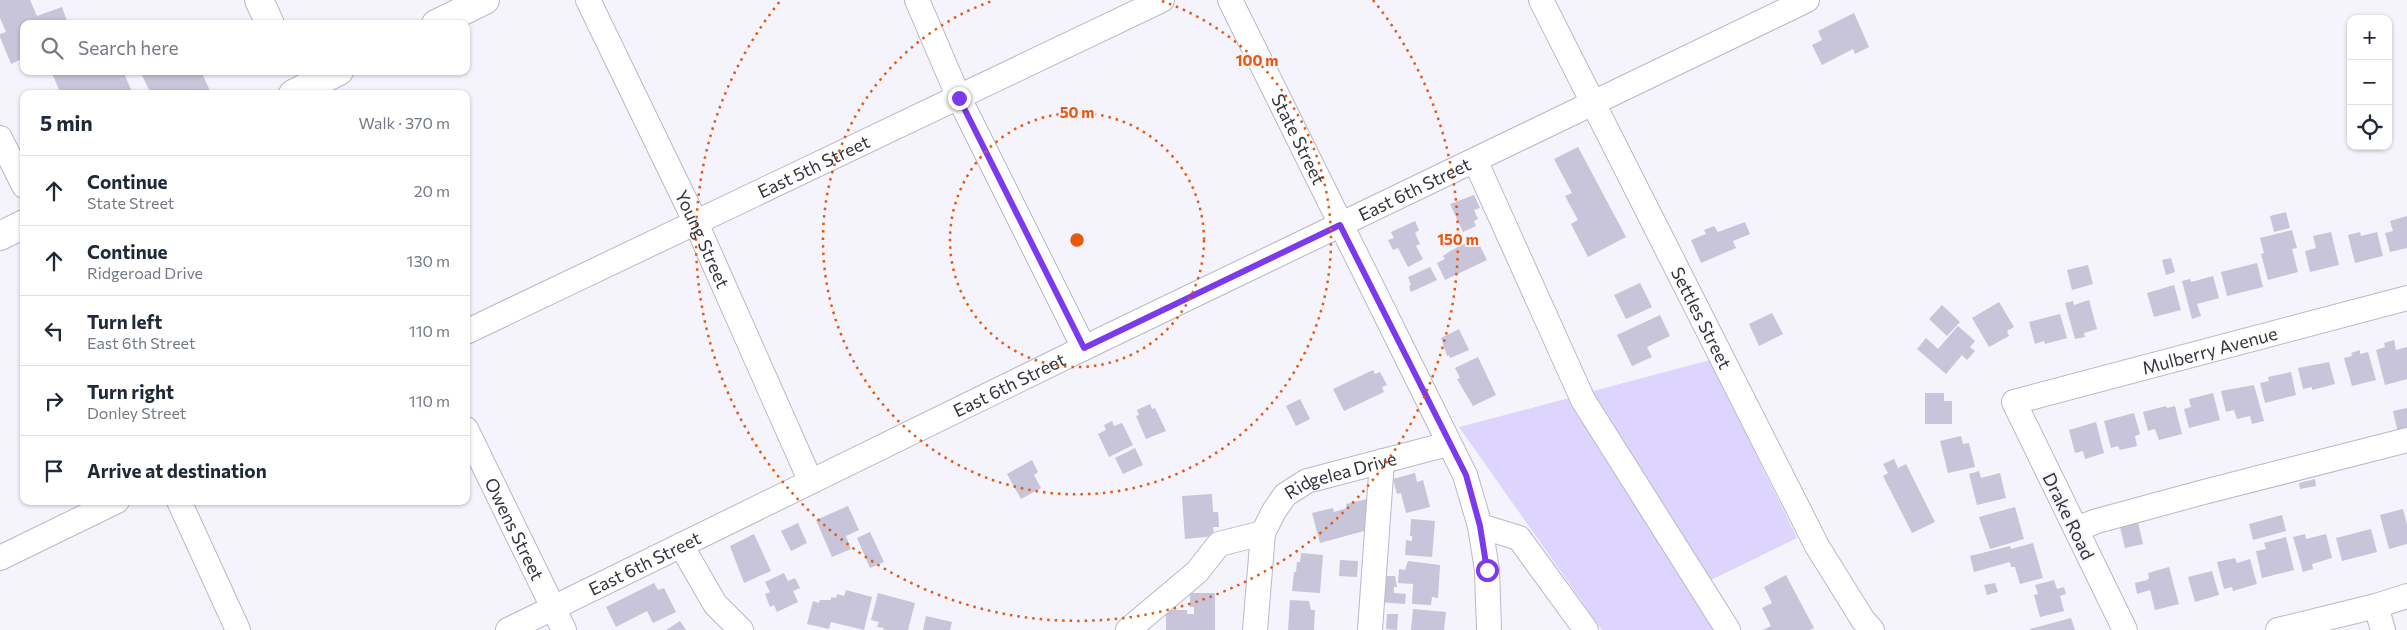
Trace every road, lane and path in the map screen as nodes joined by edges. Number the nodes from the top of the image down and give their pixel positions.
1 (259, 0) edge
2 (485, 0) edge
3 (588, 0) edge
4 (917, 0) edge
5 (1162, 0) edge
6 (1230, 0) edge
7 (1541, 0) edge
8 (1807, 0) edge
9 (268, 20) edge
10 (444, 20) edge
11 (329, 75) edge
12 (298, 87) edge
13 (959, 98) junction
14 (1592, 102) junction
15 (0, 138) edge
16 (1475, 160) junction
17 (20, 178) edge
18 (696, 223) junction
19 (1340, 225) junction
20 (20, 226) edge
21 (0, 236) edge
22 (2407, 298) edge
23 (470, 330) edge
24 (1084, 348) junction
25 (2014, 402) joint
26 (470, 437) edge
27 (2407, 440) edge
28 (1448, 444) junction
29 (1382, 461) junction
30 (810, 480) junction
31 (109, 505) edge
32 (181, 505) edge
33 (1480, 526) junction
34 (2076, 529) junction
35 (1263, 533) junction
36 (681, 545) junction
37 (0, 558) edge
38 (2407, 596) edge
39 (2376, 606) junction
40 (552, 607) junction
41 (238, 630) edge
42 (508, 630) edge
43 (564, 630) edge
44 (741, 630) edge
45 (1128, 630) edge
46 (1255, 630) edge
47 (1370, 630) edge
48 (1488, 630) edge
49 (1586, 630) edge
50 (1728, 630) edge
51 (1872, 630) edge
52 (2125, 630) edge
53 (2278, 630) edge
54 (2383, 630) edge

1 - 9 main road
2 - 10 main road
3 - 18 street, Young Street
4 - 13 street
5 - 13 street, East 5th Street
6 - 19 street, State Street
7 - 14 street, Settles Street
8 - 14 street, East 6th Street
11 - 12 main road
13 - 18 street, East 5th Street
13 - 24 street
14 - 16 street, East 6th Street
14 - 51 street, Settles Street
15 - 17 street
16 - 19 street, East 6th Street
16 - 50 street
18 - 23 street, East 5th Street
18 - 30 street, Young Street
19 - 24 street, East 6th Street
19 - 28 street, State Street
20 - 21 main road
22 - 25 street, Mulberry Avenue
24 - 30 street, East 6th Street
25 - 34 street, Drake Road
26 - 40 street, Owens Street
27 - 34 street
28 - 29 street, Ridgelea Drive
28 - 33 street, State Street
29 - 35 street, Ridgelea Drive
29 - 47 street
30 - 36 street, East 6th Street
31 - 37 street
32 - 41 street
33 - 48 street
33 - 49 street
34 - 52 street, Drake Road
35 - 45 street
35 - 46 street, Ridgelea Drive
36 - 40 street, East 6th Street
36 - 44 street
38 - 39 street
39 - 53 street
39 - 54 street
40 - 42 street, East 6th Street
40 - 43 street, Owens Street

